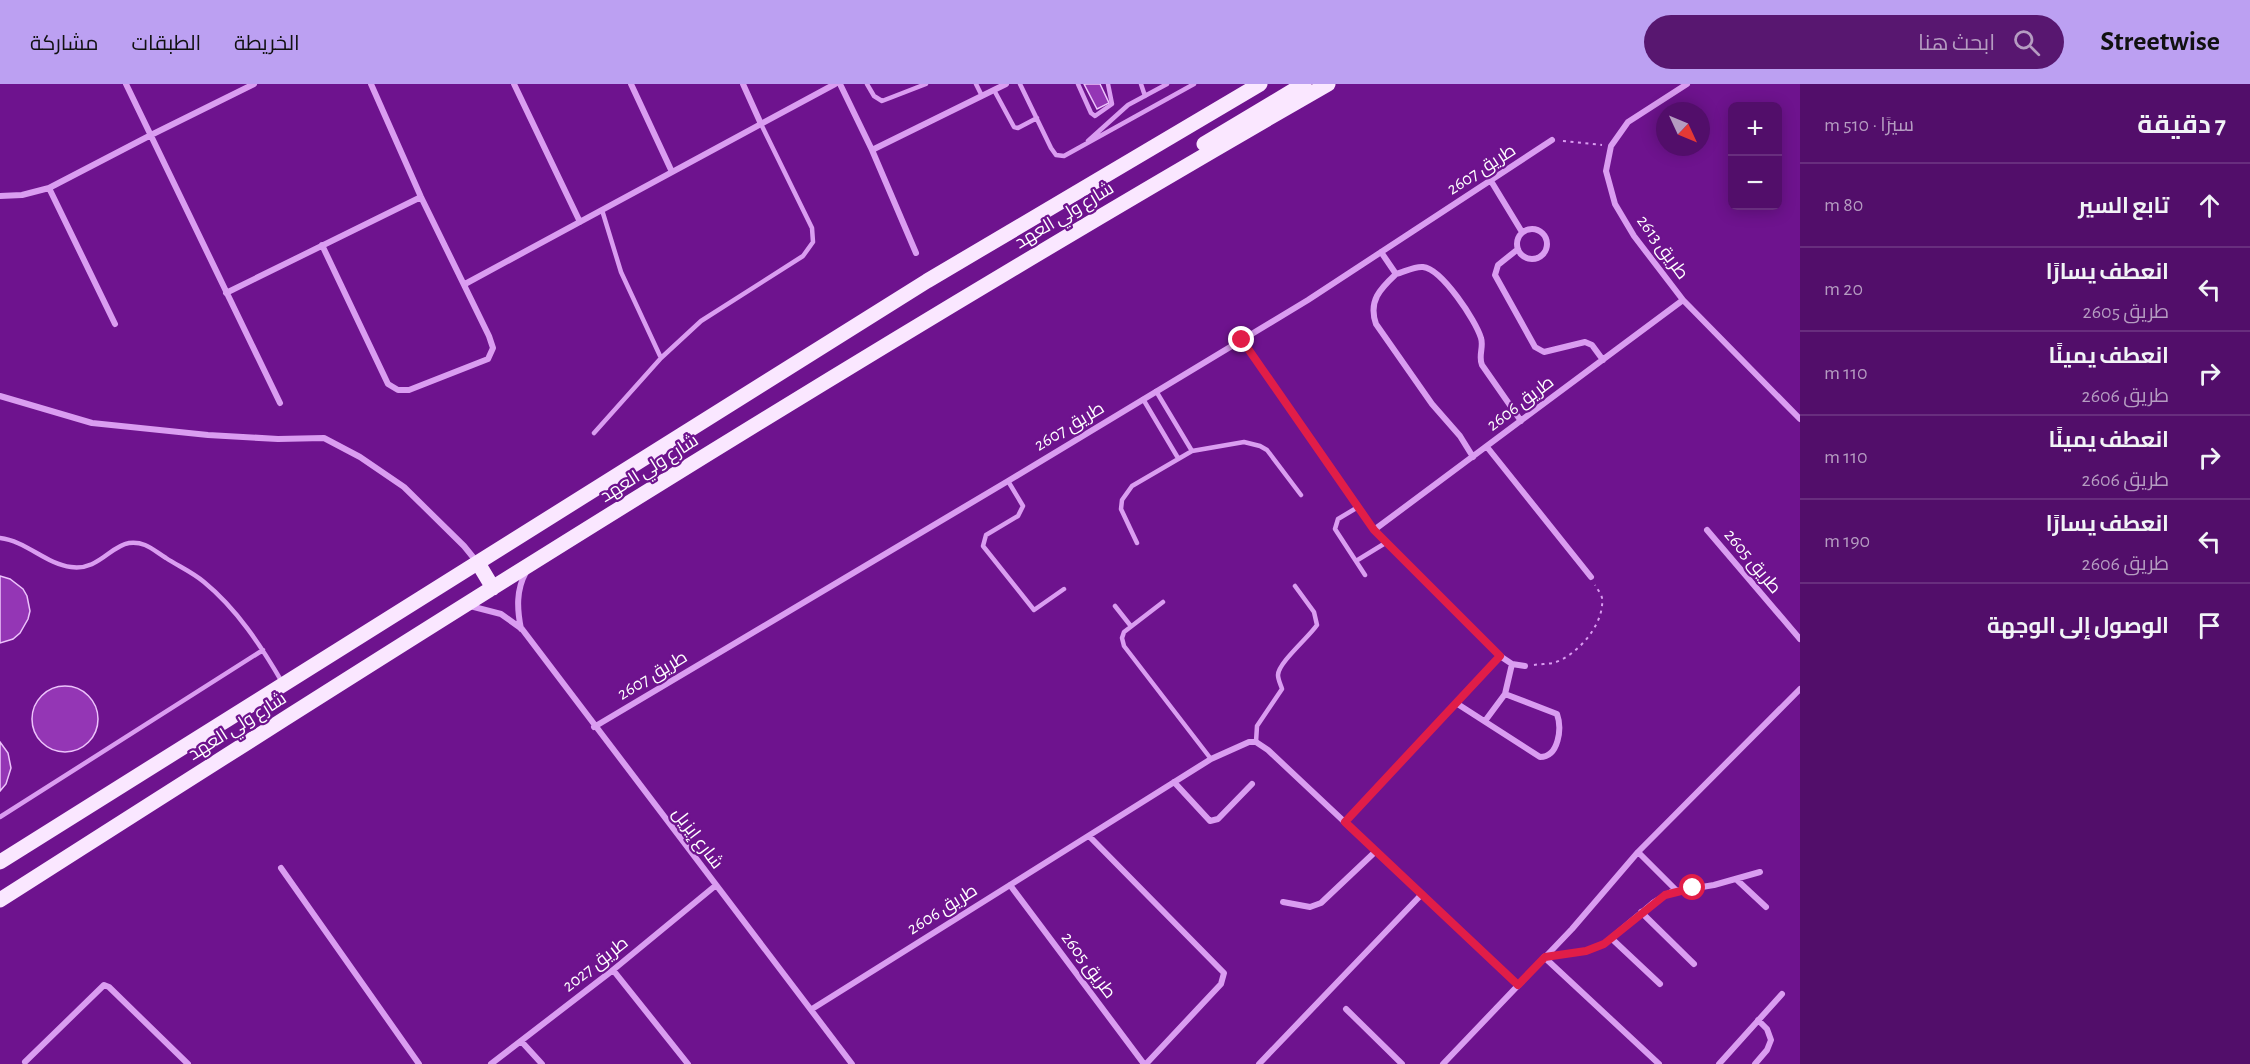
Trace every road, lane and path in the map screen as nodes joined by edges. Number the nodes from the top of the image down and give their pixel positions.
1 (126, 84) edge
2 (254, 84) edge
3 (371, 84) edge
4 (514, 84) edge
5 (631, 84) edge
6 (743, 84) edge
7 (835, 84) edge
8 (840, 84) edge
9 (867, 84) edge
10 (926, 84) edge
11 (976, 84) edge
12 (1006, 84) edge
13 (1020, 84) edge
14 (1078, 84) edge
15 (1108, 84) edge
16 (1141, 84) edge
17 (1167, 84) edge
18 (1194, 84) edge
19 (1259, 84) edge
20 (1304, 84) edge
21 (1328, 84) edge
22 (1688, 84) edge
23 (994, 90) junction
24 (982, 96) junction
25 (1145, 96) junction
26 (1037, 118) junction
27 (761, 124) junction
28 (151, 135) junction
29 (1552, 140) joint
30 (1611, 146) junction
31 (1082, 147) junction
32 (872, 150) junction
33 (672, 172) junction
34 (1491, 180) junction
35 (49, 188) junction
36 (0, 196) edge
37 (421, 197) junction
38 (1117, 207) junction
39 (602, 210) junction
40 (580, 222) junction
41 (1522, 232) junction
42 (322, 245) junction
43 (1518, 249) junction
44 (1381, 252) junction
45 (916, 253) dead end
46 (1396, 274) junction
47 (465, 284) junction
48 (226, 293) junction
49 (1683, 300) junction
50 (115, 324) dead end
51 (1242, 340) junction
52 (661, 358) junction
53 (1602, 360) junction
54 (1156, 391) junction
55 (0, 396) edge
56 (1143, 399) junction
57 (280, 403) dead end
58 (1800, 419) edge
59 (1521, 421) junction
60 (594, 433) dead end
61 (1486, 447) junction
62 (1192, 451) junction
63 (1473, 457) junction
64 (1178, 458) junction
65 (1008, 482) junction
66 (1301, 495) dead end
67 (1358, 507) junction
68 (1374, 530) junction
69 (1707, 530) dead end
70 (0, 538) edge
71 (1137, 543) dead end
72 (1387, 543) junction
73 (1356, 561) junction
74 (478, 563) junction
75 (528, 567) junction
76 (1365, 575) dead end
77 (1590, 577) joint
78 (1295, 586) dead end
79 (493, 588) junction
80 (1064, 589) dead end
81 (1163, 602) dead end
82 (466, 606) junction
83 (1115, 606) dead end
84 (1130, 625) junction
85 (522, 629) junction
86 (1800, 639) edge
87 (263, 650) junction
88 (1500, 656) junction
89 (1512, 664) junction
90 (1525, 666) joint
91 (284, 685) junction
92 (1800, 689) edge
93 (1505, 694) junction
94 (1456, 703) junction
95 (1485, 722) junction
96 (594, 727) junction
97 (1256, 742) junction
98 (1211, 759) junction
99 (1174, 782) junction
100 (1252, 784) dead end
101 (0, 817) edge
102 (1345, 822) junction
103 (1089, 836) junction
104 (1376, 851) junction
105 (1638, 852) junction
106 (0, 862) edge
107 (281, 868) dead end
108 (1760, 872) dead end
109 (1736, 879) junction
110 (1010, 885) junction
111 (715, 886) junction
112 (1677, 891) junction
113 (1422, 894) junction
114 (0, 900) edge
115 (1283, 902) dead end
116 (1766, 907) dead end
117 (1641, 912) junction
118 (1611, 938) junction
119 (1545, 957) junction
120 (1694, 964) dead end
121 (613, 970) junction
122 (1660, 984) dead end
123 (1518, 985) junction
124 (1782, 994) dead end
125 (812, 1009) junction
126 (1346, 1010) dead end
127 (1758, 1020) junction
128 (521, 1041) junction
129 (25, 1062) dead end
130 (188, 1064) edge
131 (419, 1064) edge
132 (491, 1064) edge
133 (542, 1064) edge
134 (688, 1064) edge
135 (852, 1064) edge
136 (1145, 1064) edge
137 (1259, 1064) edge
138 (1402, 1064) edge
139 (1443, 1064) edge
140 (1659, 1064) edge
141 (1719, 1064) edge
142 (1755, 1064) edge

1 - 28 street
2 - 28 street
3 - 37 street
4 - 40 street
5 - 33 street
6 - 27 street
7 - 27 street
8 - 32 street
9 - 10 lane
11 - 24 lane
12 - 23 street
13 - 26 lane
14 - 15 lane
16 - 25 lane
17 - 25 lane
18 - 31 lane
19 - 74 main road, شارع ولي العهد
20 - 38 main road
21 - 38 main road, شارع ولي العهد
22 - 30 street, طريق 2613
23 - 24 street
23 - 26 lane
24 - 32 street
25 - 31 lane
26 - 31 lane
27 - 33 street
27 - 52 lane
28 - 35 street
28 - 48 street
29 - 30 path
29 - 34 street, طريق 2607
30 - 49 street, طريق 2613
32 - 45 street
33 - 39 street
34 - 41 street
34 - 44 street, طريق 2607
35 - 36 street
35 - 50 street
37 - 42 street
37 - 47 street
38 - 75 main road, شارع ولي العهد
39 - 40 street
39 - 52 lane
40 - 47 street
41 - 43 street
41 - 43 street
42 - 47 street
42 - 48 street
43 - 53 street
44 - 46 street
44 - 51 street, طريق 2607
46 - 59 street
46 - 63 street
48 - 57 street
49 - 53 street, طريق 2606
49 - 58 street, طريق 2613
51 - 54 street, طريق 2607
51 - 67 street
52 - 60 lane
53 - 59 street, طريق 2606
54 - 56 street, طريق 2607
54 - 62 lane
55 - 74 street
56 - 64 lane
56 - 65 street, طريق 2607
59 - 61 street, طريق 2606
61 - 63 street, طريق 2606
61 - 77 street
62 - 64 lane
62 - 66 lane
63 - 68 street, طريق 2606
64 - 71 lane
65 - 80 lane
65 - 96 street, طريق 2607
67 - 68 street
67 - 73 lane
68 - 72 street
69 - 86 street, طريق 2605
70 - 87 lane
72 - 73 lane
72 - 88 street
73 - 76 lane
74 - 79 main road
74 - 91 main road, شارع ولي العهد
75 - 79 main road, شارع ولي العهد
75 - 85 street, شارع إيزيل
77 - 90 path
78 - 97 lane
79 - 82 main road, شارع ولي العهد
81 - 84 lane
82 - 85 street, شارع إيزيل
82 - 114 main road, شارع ولي العهد
83 - 84 lane
84 - 98 lane
85 - 96 street, شارع إيزيل
87 - 91 lane
87 - 101 lane
88 - 89 street
88 - 94 street
89 - 90 street
89 - 93 street
91 - 106 main road, شارع ولي العهد
92 - 105 street
93 - 95 street
93 - 95 street
94 - 95 street
94 - 102 street
96 - 111 street, شارع إيزيل
97 - 98 street, طريق 2606
97 - 102 street
98 - 99 street, طريق 2606
99 - 100 street
99 - 103 street, طريق 2606
102 - 104 street
103 - 110 street, طريق 2606
103 - 136 street
104 - 113 street
104 - 115 street
105 - 112 street
105 - 119 street
107 - 131 street
108 - 109 street
109 - 112 street
109 - 116 street
110 - 125 street, طريق 2606
110 - 136 street, طريق 2605
111 - 121 street, طريق 2027
111 - 125 street, شارع إيزيل
112 - 117 street
113 - 123 street
113 - 137 street
117 - 118 street
117 - 120 street
118 - 119 street
118 - 122 street
119 - 123 street
119 - 140 street
121 - 128 street, طريق 2027
121 - 134 street
123 - 139 street
124 - 127 street
125 - 135 street, شارع إيزيل
126 - 138 street
127 - 141 street
127 - 142 street
128 - 132 street, طريق 2027
128 - 133 street
129 - 130 street

